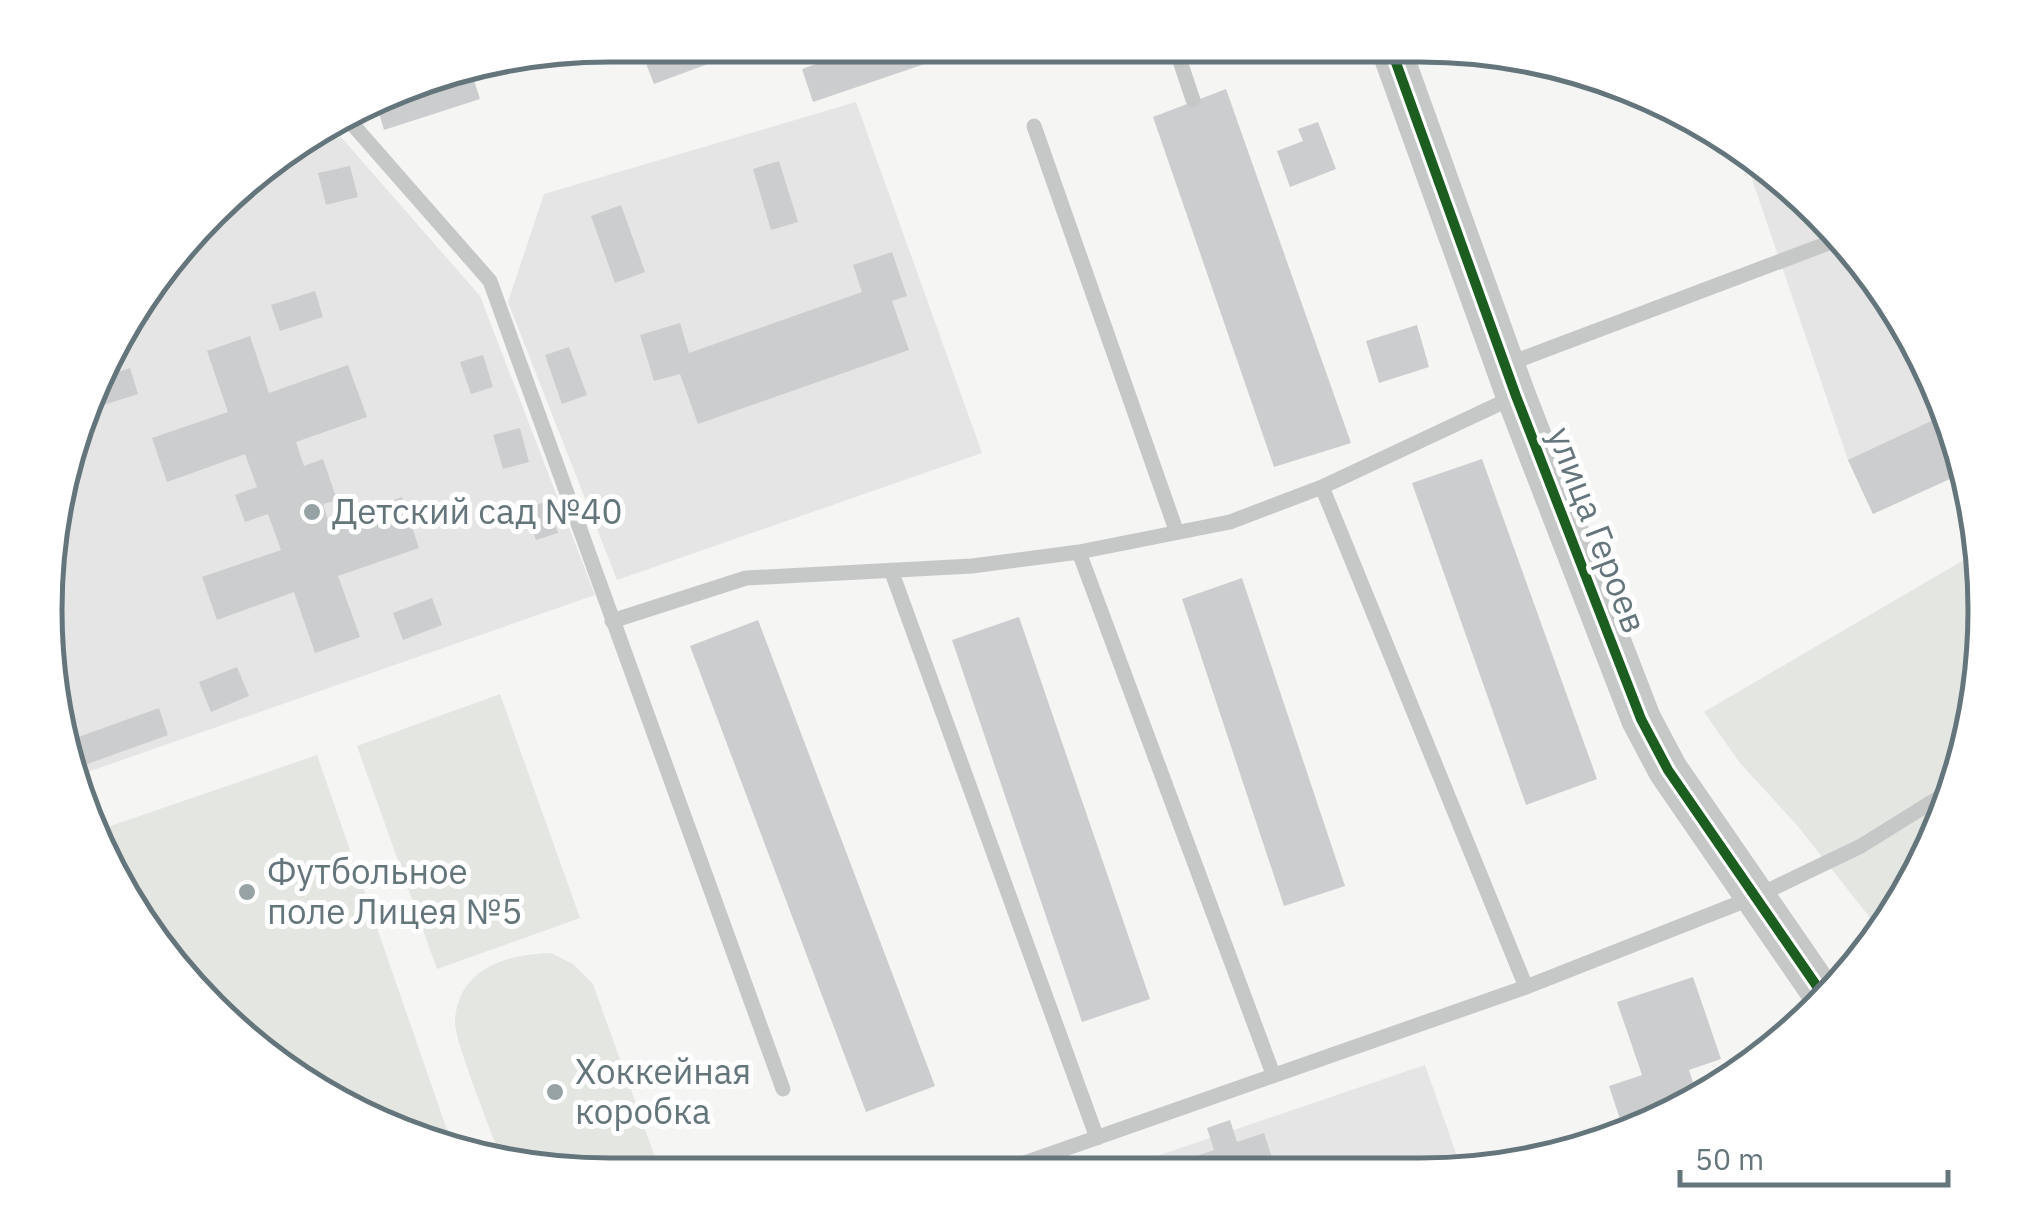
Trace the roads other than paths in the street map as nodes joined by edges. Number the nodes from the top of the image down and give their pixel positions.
1 (1180, 62) edge
2 (1396, 62) edge
3 (1193, 100) dead end
4 (354, 126) edge
5 (1034, 126) dead end
6 (1826, 244) dead end
7 (1510, 381) junction
8 (1322, 487) junction
9 (1176, 530) junction
10 (1079, 552) junction
11 (890, 570) junction
12 (612, 621) junction
13 (1932, 803) edge
14 (1756, 896) junction
15 (1526, 986) junction
16 (1817, 986) edge
17 (1272, 1074) junction
18 (783, 1089) dead end
19 (1097, 1138) junction
20 (1039, 1158) edge

1 - 3 lane
2 - 7 street, улица Героев
4 - 12 lane
5 - 9 lane
6 - 7 lane
7 - 8 lane
7 - 14 street, улица Героев
8 - 9 lane
8 - 15 lane
9 - 10 lane
10 - 11 lane
10 - 17 lane
11 - 12 lane
11 - 19 lane
12 - 18 lane
13 - 14 lane
14 - 15 lane
14 - 16 street, улица Героев
15 - 17 lane
17 - 19 lane
19 - 20 lane

